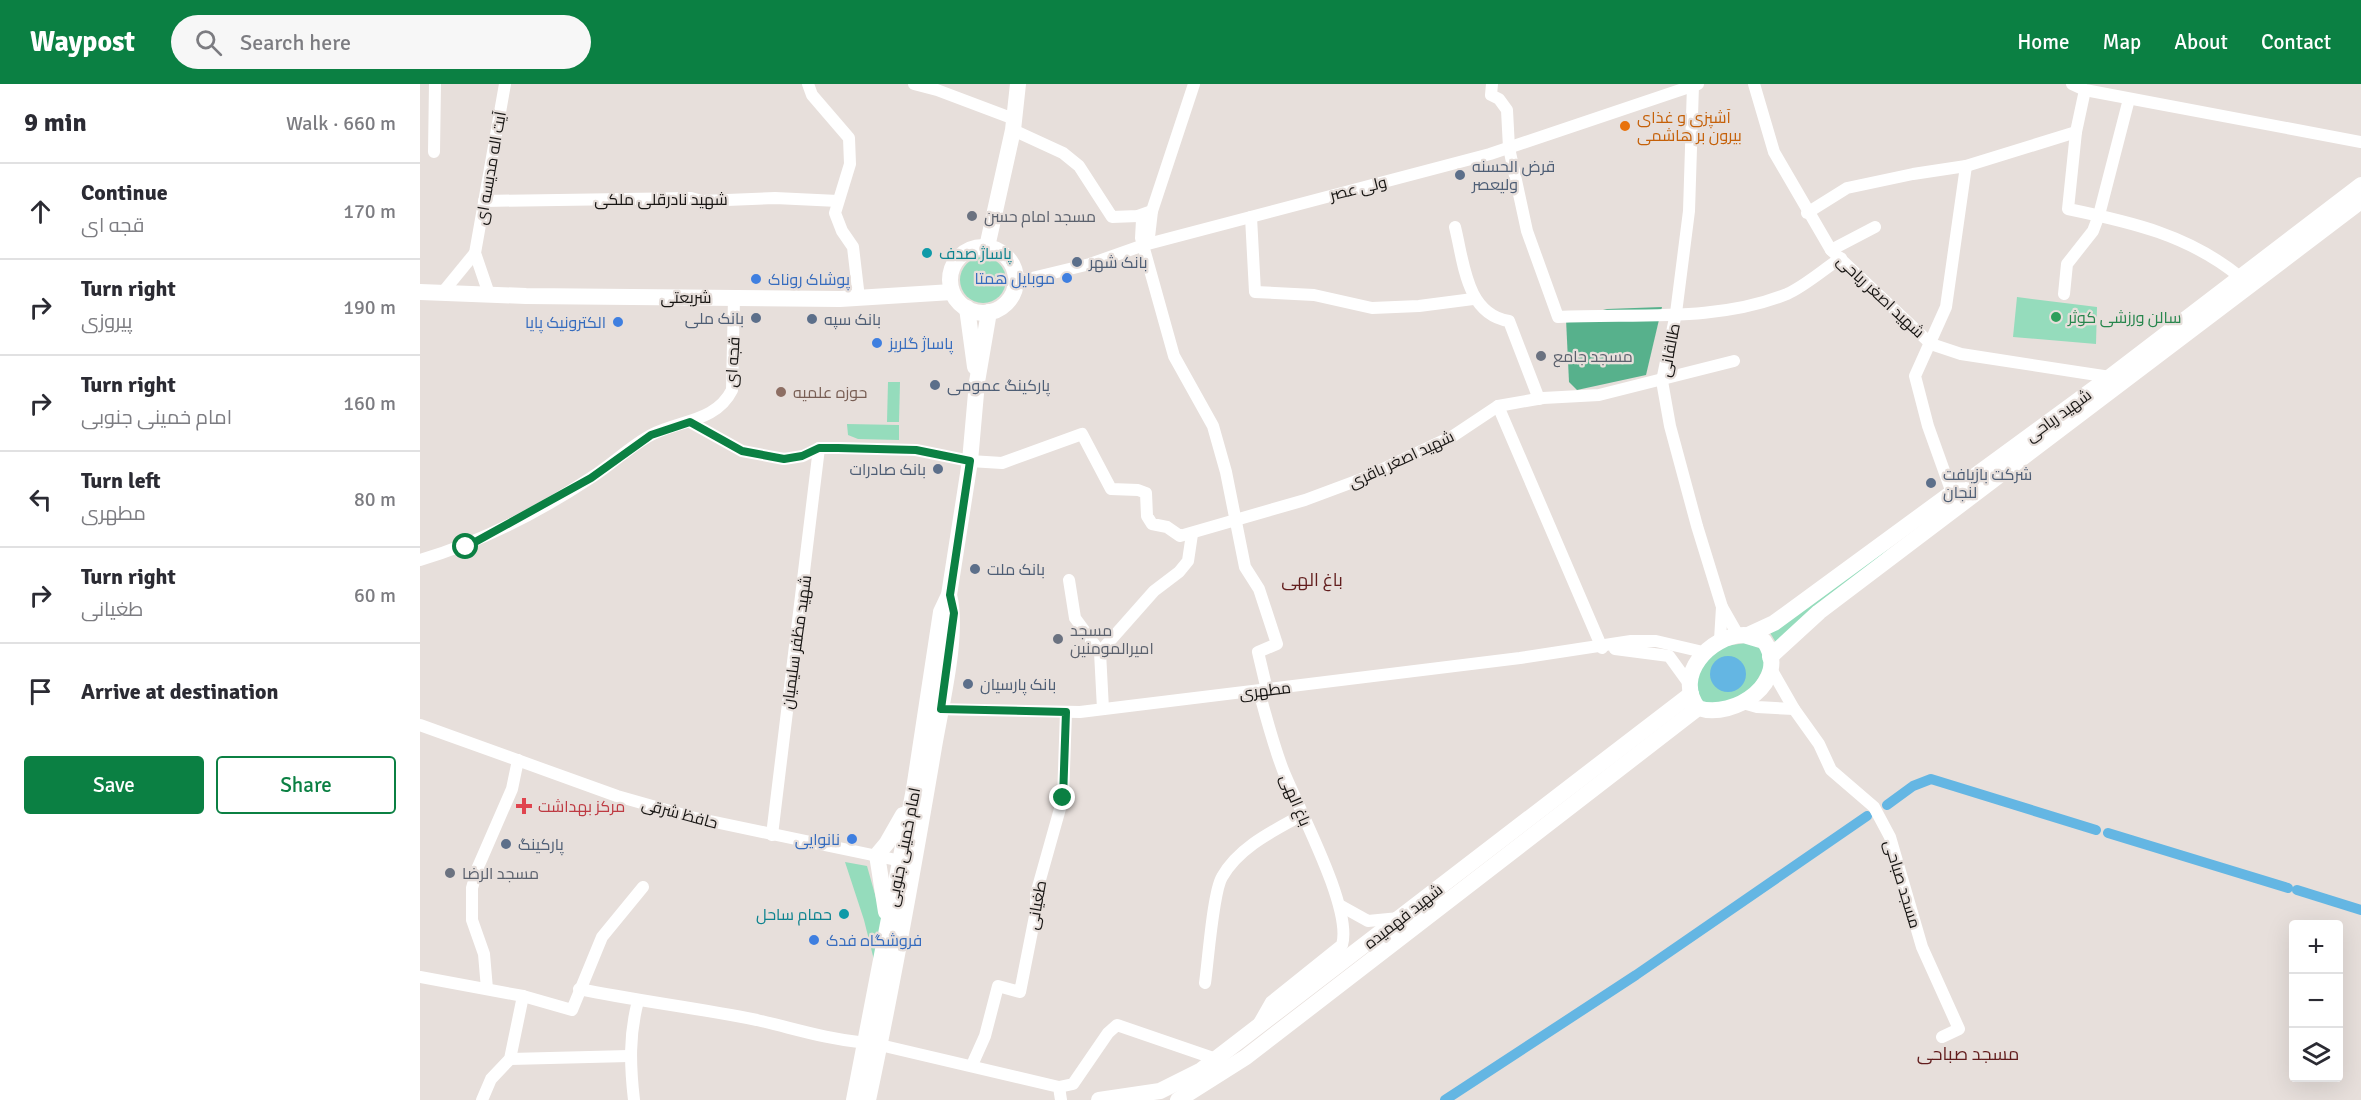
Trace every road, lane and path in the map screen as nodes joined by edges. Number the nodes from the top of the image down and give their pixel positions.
1 (435, 84) edge
2 (505, 84) edge
3 (808, 84) edge
4 (914, 84) edge
5 (1018, 84) edge
6 (1194, 84) edge
7 (1491, 84) edge
8 (1754, 84) edge
9 (2072, 84) edge
10 (1696, 85) edge
11 (1672, 88) edge
12 (2085, 90) junction
13 (2130, 99) junction
14 (1014, 124) junction
15 (2076, 132) junction
16 (2361, 142) edge
17 (1509, 148) junction
18 (434, 152) dead end
19 (1965, 166) junction
20 (2361, 185) edge
21 (484, 201) junction
22 (838, 201) junction
23 (2361, 201) edge
24 (1152, 211) junction
25 (1807, 213) junction
26 (2099, 215) junction
27 (1138, 216) junction
28 (1251, 217) junction
29 (1455, 227) dead end
30 (1875, 227) dead end
31 (1144, 245) junction
32 (987, 247) junction
33 (475, 253) junction
34 (1836, 254) junction
35 (2240, 277) junction
36 (1016, 282) junction
37 (420, 292) edge
38 (443, 292) junction
39 (952, 292) junction
40 (489, 294) junction
41 (2064, 294) dead end
42 (734, 298) junction
43 (859, 298) junction
44 (1473, 299) junction
45 (967, 308) junction
46 (989, 312) junction
47 (1676, 313) junction
48 (1931, 344) junction
49 (1734, 361) dead end
50 (2110, 377) junction
51 (1662, 381) junction
52 (977, 382) junction
53 (1539, 399) junction
54 (1498, 406) junction
55 (690, 422) junction
56 (819, 448) junction
57 (970, 461) junction
58 (1952, 493) junction
59 (1234, 520) junction
60 (1192, 534) junction
61 (420, 560) edge
62 (1069, 580) dead end
63 (1722, 607) junction
64 (1743, 635) junction
65 (1720, 640) junction
66 (1602, 648) junction
67 (1100, 652) junction
68 (1703, 652) junction
69 (1770, 662) junction
70 (1263, 690) junction
71 (1693, 696) junction
72 (1743, 703) junction
73 (934, 709) junction
74 (1794, 709) junction
75 (1103, 710) junction
76 (1066, 712) junction
77 (420, 725) edge
78 (518, 760) junction
79 (914, 789) junction
80 (1302, 815) junction
81 (772, 835) junction
82 (877, 855) junction
83 (907, 862) junction
84 (643, 887) dead end
85 (1341, 906) junction
86 (1400, 918) junction
87 (889, 924) junction
88 (420, 977) edge
89 (1204, 983) dead end
90 (487, 989) junction
91 (579, 989) junction
92 (523, 996) junction
93 (638, 1001) junction
94 (1255, 1031) junction
95 (1942, 1037) dead end
96 (873, 1044) junction
97 (629, 1056) junction
98 (510, 1059) junction
99 (1216, 1059) junction
100 (972, 1065) junction
101 (1059, 1087) junction
102 (483, 1100) edge
103 (634, 1100) edge
104 (854, 1100) edge
105 (868, 1100) edge
106 (1061, 1100) edge
107 (1099, 1100) edge
108 (1178, 1100) edge

1 - 18 street
2 - 21 street, آیت اله مدیسه ای
3 - 22 street
4 - 14 street
5 - 14 main road
6 - 24 street
7 - 17 street
8 - 25 street, شهید اصغر ریاحی
9 - 12 street
10 - 11 street, ولی عصر
10 - 47 street, طالقانی
11 - 17 street, ولی عصر
12 - 13 street
12 - 15 street
13 - 16 street
13 - 26 street
14 - 27 street
14 - 32 main road
15 - 19 street
15 - 26 street
17 - 28 street, ولی عصر
17 - 47 street
19 - 25 street
19 - 48 street
20 - 35 main road, شهید ریاحی
21 - 22 street, شهید نادرقلی ملکی
21 - 33 street, آیت اله مدیسه ای
22 - 43 street
23 - 69 main road, شهید ریاحی
24 - 27 street
24 - 31 street
25 - 34 street, شهید اصغر ریاحی
26 - 35 street
26 - 41 street
27 - 31 street
28 - 31 street, ولی عصر
28 - 44 street
29 - 44 street
30 - 34 street
31 - 36 street, ولی عصر
31 - 59 street
32 - 36 main road
32 - 39 main road
33 - 38 street
33 - 40 street
34 - 47 street
34 - 48 street, شهید اصغر ریاحی
35 - 50 main road, شهید ریاحی
36 - 46 main road
37 - 38 main road, شریعتی
38 - 40 main road, شریعتی
39 - 43 main road, شریعتی
39 - 45 main road
40 - 42 main road, شریعتی
42 - 43 main road, شریعتی
42 - 55 street, قجه ای
44 - 53 street
45 - 46 main road
45 - 52 main road
46 - 52 main road
47 - 51 street, طالقانی
48 - 50 street, شهید اصغر ریاحی
48 - 58 street
49 - 51 street, شهید اصغر باقری
50 - 58 main road, شهید ریاحی
51 - 53 street, شهید اصغر باقری
51 - 63 street, طالقانی
52 - 57 main road, امام خمینی جنوبی
53 - 54 street, شهید اصغر باقری
54 - 59 street, شهید اصغر باقری
54 - 66 street
55 - 56 street
55 - 61 street, قجه ای
56 - 57 street
56 - 81 street, شهید مظفر سلیمیان
57 - 60 street
57 - 73 main road, امام خمینی جنوبی
58 - 64 main road, شهید ریاحی
59 - 60 street, شهید اصغر باقری
59 - 70 street, باغ الهی
60 - 67 street
62 - 67 street
63 - 64 street
63 - 65 street
64 - 65 main road
64 - 69 main road
65 - 68 main road
66 - 68 street
66 - 70 street, مطهری
66 - 71 street
67 - 75 street
68 - 71 main road
69 - 72 main road
69 - 74 street
70 - 75 street, مطهری
70 - 80 street, باغ الهی
71 - 72 main road
71 - 86 main road, شهید فهمیده
71 - 108 main road, شهید فهمیده
72 - 74 street
73 - 76 street, مطهری
73 - 79 main road, امام خمینی جنوبی
73 - 83 main road, امام خمینی جنوبی
74 - 95 street, مسجد صباحی
75 - 76 street, مطهری
76 - 100 street, طغیانی
77 - 78 street, حافظ شرقی
78 - 81 street, حافظ شرقی
78 - 90 street
79 - 82 main road
79 - 83 main road, امام خمینی جنوبی
80 - 85 street, باغ الهی
80 - 89 street
81 - 82 street, حافظ شرقی
82 - 83 street, حافظ شرقی
82 - 87 main road
83 - 87 main road, امام خمینی جنوبی
83 - 96 main road, امام خمینی جنوبی
84 - 91 street
85 - 86 street
85 - 94 street, باغ الهی
86 - 94 main road, شهید فهمیده
87 - 96 main road, امام خمینی جنوبی
88 - 90 street
90 - 92 street
91 - 92 street
91 - 93 street
92 - 98 street
93 - 96 street
93 - 97 street
94 - 99 main road, شهید فهمیده
96 - 100 street
96 - 104 main road, امام خمینی جنوبی
96 - 105 main road, امام خمینی جنوبی
97 - 98 street
97 - 103 street
98 - 102 street
99 - 101 street
99 - 107 main road, شهید فهمیده
100 - 101 street
101 - 106 street

